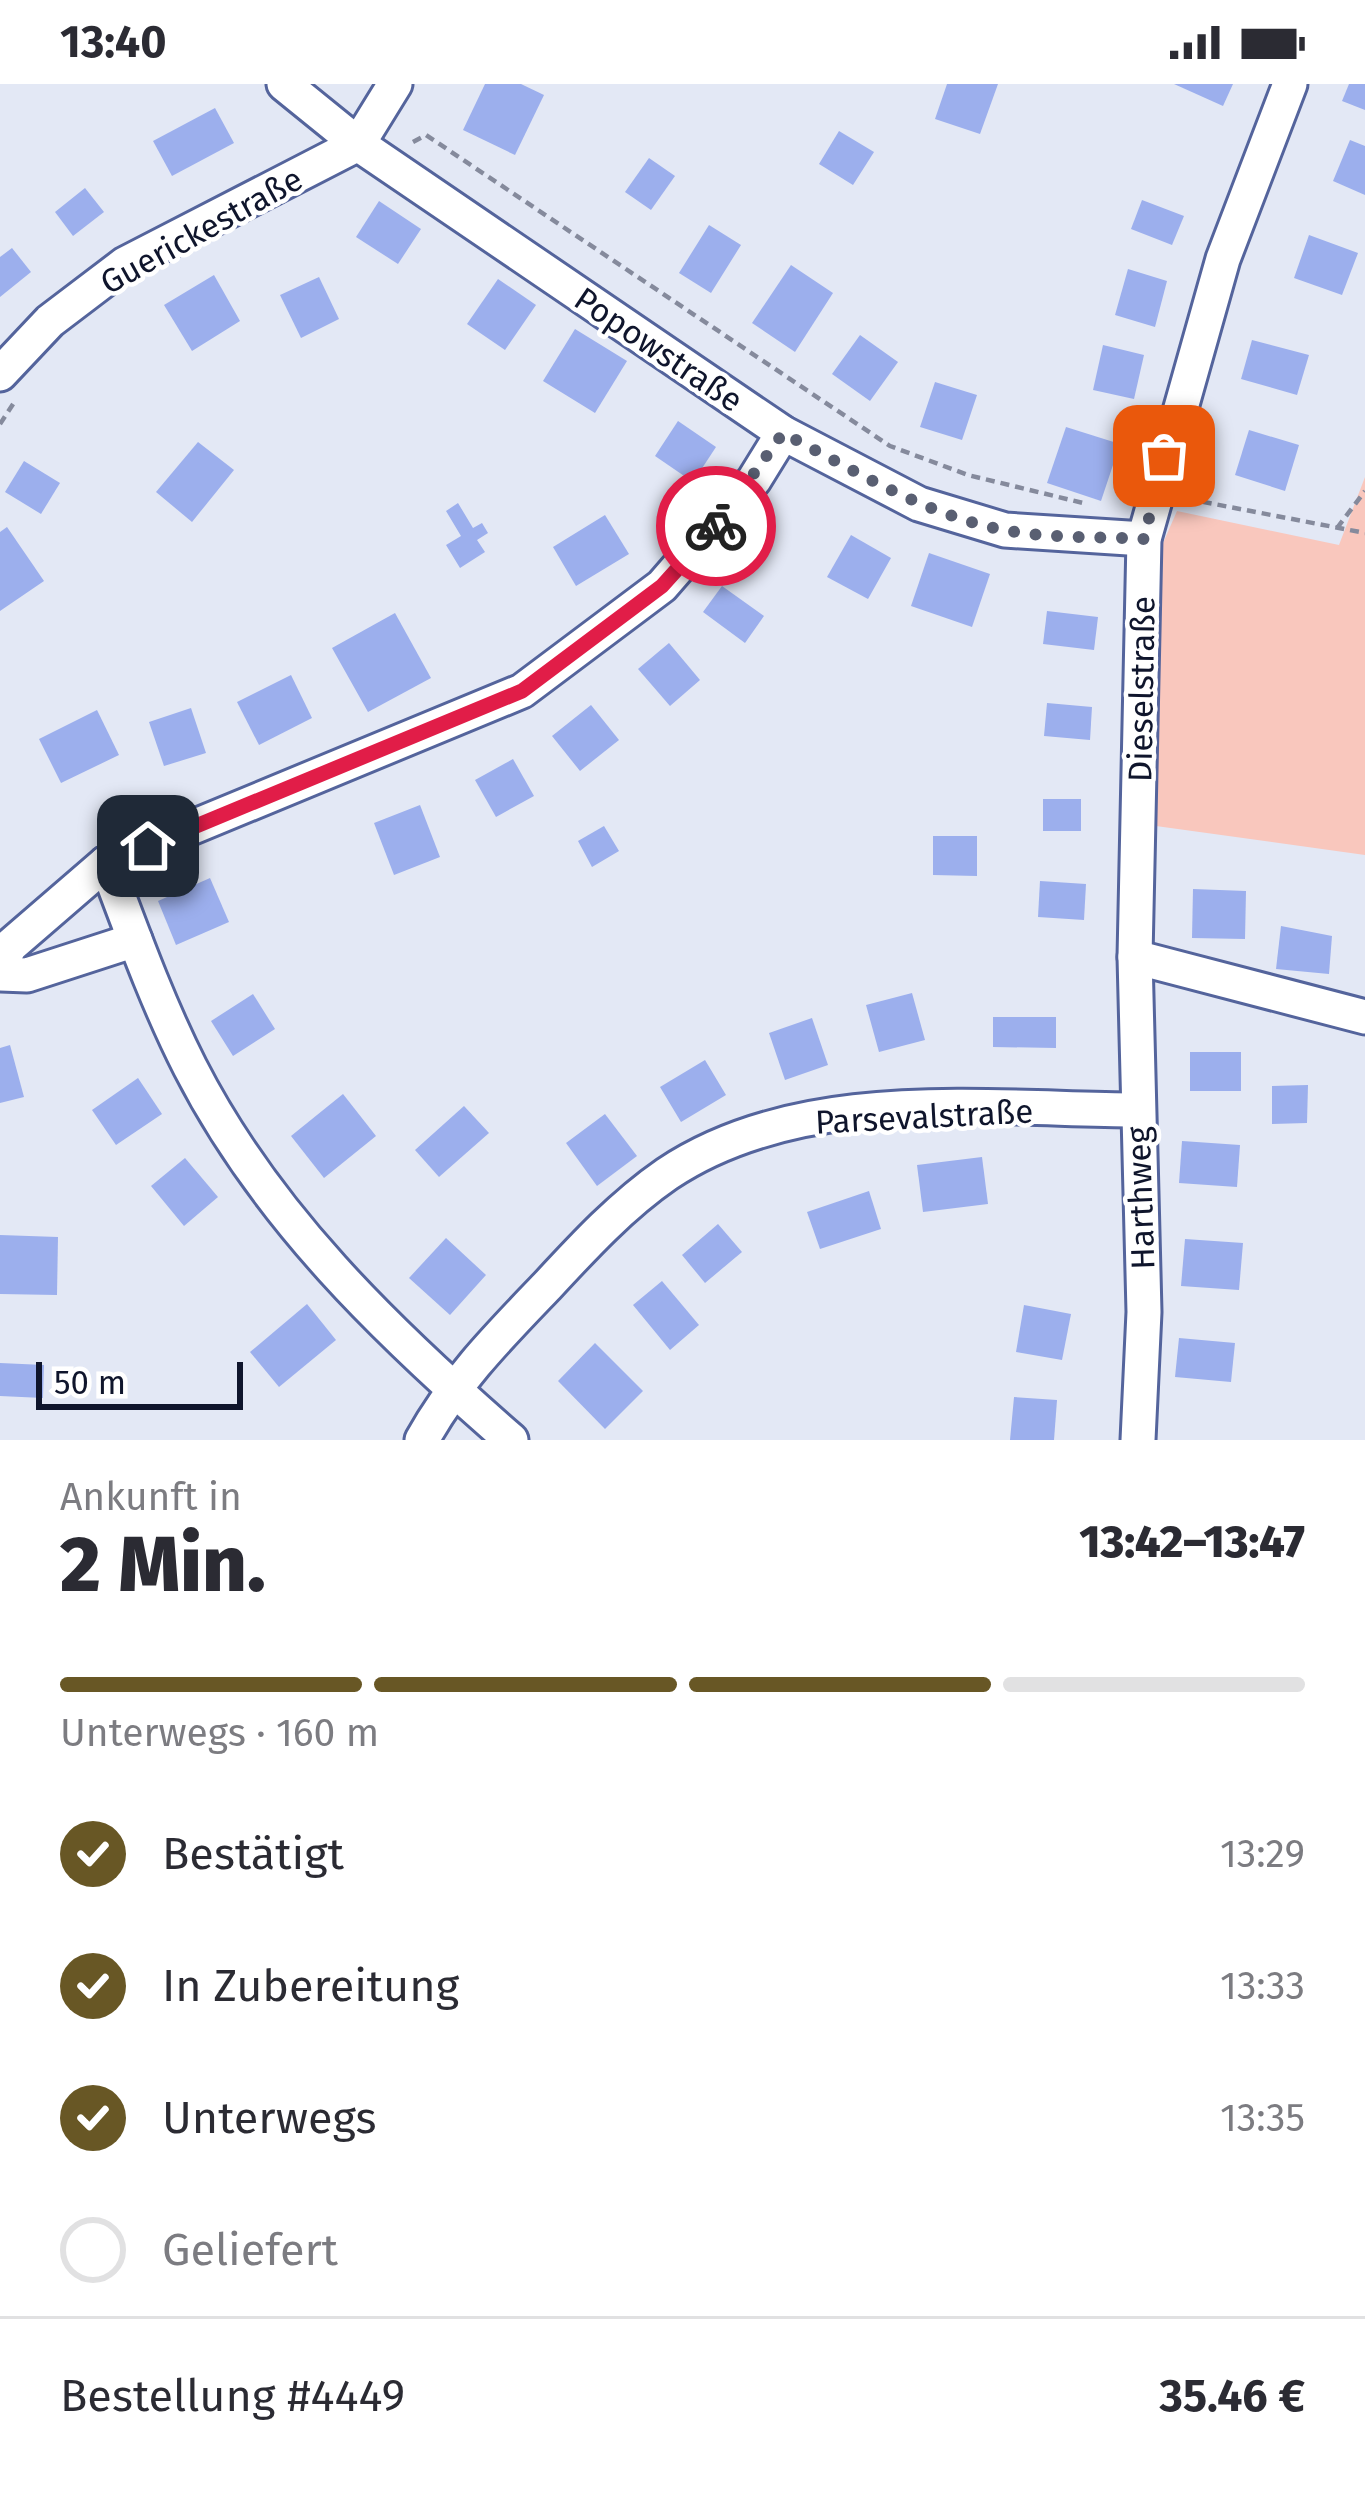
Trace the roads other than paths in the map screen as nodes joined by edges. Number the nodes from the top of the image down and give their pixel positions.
1 (284, 84) edge
2 (395, 84) edge
3 (1290, 84) edge
4 (370, 152) junction
5 (12, 382) edge
6 (783, 433) junction
7 (1144, 539) junction
8 (106, 863) junction
9 (135, 940) junction
10 (1135, 957) junction
11 (0, 969) edge
12 (1365, 1017) edge
13 (1137, 1110) junction
14 (451, 1388) junction
15 (422, 1440) edge
16 (512, 1440) edge
17 (1138, 1440) edge

1 - 4 street, Popowstraße
2 - 4 street
3 - 7 street, Dieselstraße
4 - 5 street, Guerickestraße
4 - 6 street, Popowstraße
6 - 7 street, Popowstraße
6 - 8 street
7 - 10 street, Dieselstraße
8 - 9 street
8 - 11 street
9 - 11 street
9 - 14 street
10 - 12 street
10 - 13 street, Harthweg
13 - 14 street, Parsevalstraße
13 - 17 street, Harthweg
14 - 15 street, Parsevalstraße
14 - 16 street

